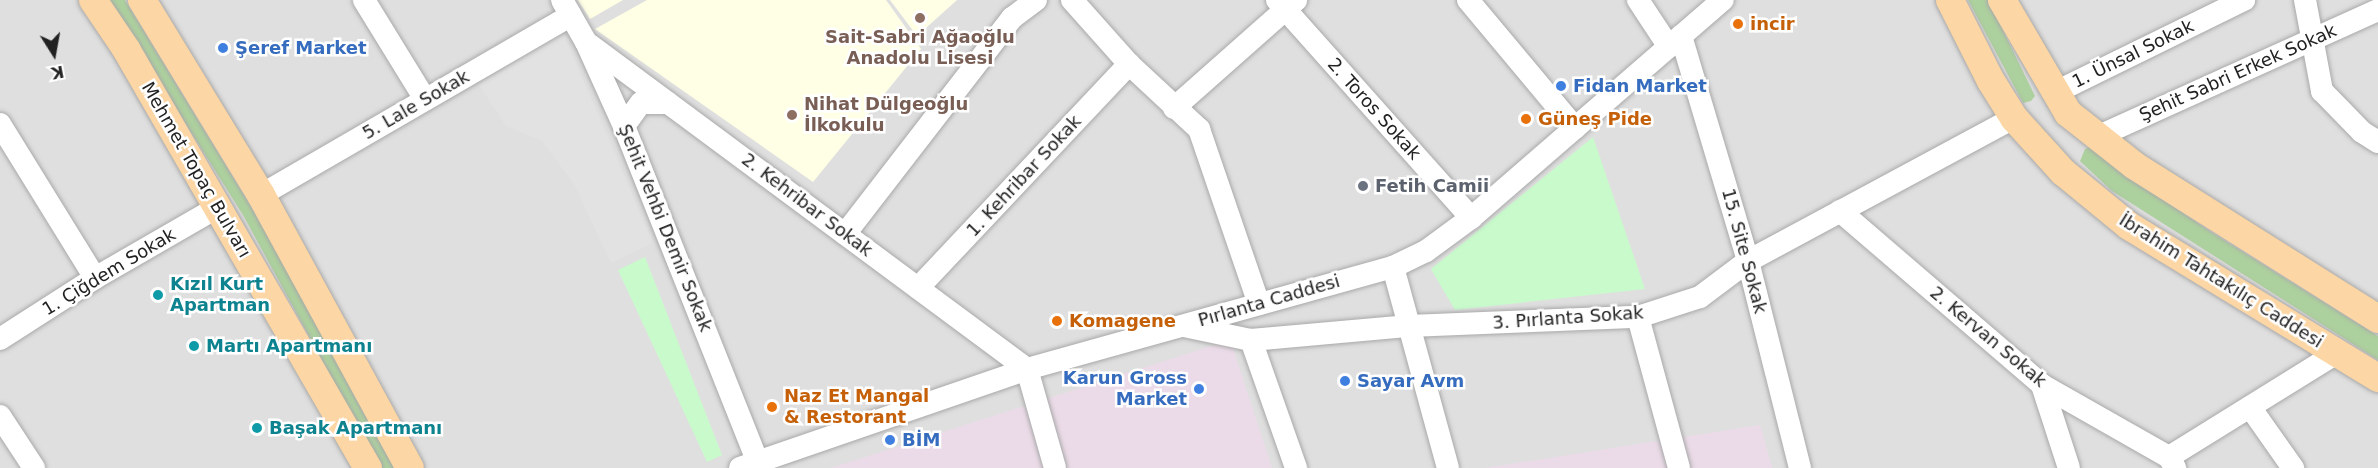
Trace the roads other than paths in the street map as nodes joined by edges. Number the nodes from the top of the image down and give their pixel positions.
1 (93, 0) edge
2 (142, 0) edge
3 (364, 0) edge
4 (1036, 0) edge
5 (1468, 0) edge
6 (1638, 0) edge
7 (1723, 0) edge
8 (1950, 0) edge
9 (2002, 0) edge
10 (2244, 0) edge
11 (2306, 0) edge
12 (1078, 1) edge
13 (1286, 3) edge
14 (567, 8) edge
15 (2378, 10) edge
16 (2312, 40) junction
17 (1675, 41) junction
18 (586, 42) junction
19 (1129, 64) junction
20 (2054, 93) junction
21 (425, 99) junction
22 (668, 102) junction
23 (1174, 108) junction
24 (2014, 118) junction
25 (0, 124) edge
26 (624, 126) junction
27 (1575, 128) junction
28 (2099, 136) junction
29 (2378, 142) edge
30 (261, 195) junction
31 (218, 207) junction
32 (1840, 211) junction
33 (1471, 218) junction
34 (845, 234) junction
35 (1748, 261) junction
36 (1393, 267) junction
37 (95, 278) junction
38 (918, 288) junction
39 (1259, 304) junction
40 (1638, 317) junction
41 (2378, 319) edge
42 (1181, 326) junction
43 (1409, 326) junction
44 (0, 339) edge
45 (1251, 340) junction
46 (2337, 353) junction
47 (1027, 369) junction
48 (2378, 378) edge
49 (2042, 385) junction
50 (2250, 407) junction
51 (0, 416) edge
52 (2172, 463) edge
53 (753, 466) edge
54 (34, 468) edge
55 (368, 468) edge
56 (410, 468) edge
57 (1055, 468) edge
58 (1296, 468) edge
59 (1448, 468) edge
60 (1678, 468) edge
61 (1800, 468) edge
62 (2069, 468) edge
63 (2293, 468) edge

1 - 31 main road, Mehmet Topaç Bulvarı
2 - 30 main road
3 - 21 street
4 - 34 street
5 - 27 street
6 - 17 street, 15. Site Sokak
7 - 17 street, Pırlanta Caddesi
8 - 24 main road, İbrahim Tahtakılıç Caddesi
9 - 20 main road
10 - 20 street, 1. Ünsal Sokak
11 - 16 street
12 - 19 street
13 - 23 street
13 - 33 street, 2. Toros Sokak
14 - 18 street, Şehit Vehbi Demir Sokak
14 - 21 street, 5. Lale Sokak
15 - 16 street, Şehit Sabri Erkek Sokak
16 - 28 street, Şehit Sabri Erkek Sokak
16 - 29 street
17 - 27 street, Pırlanta Caddesi
17 - 35 street, 15. Site Sokak
18 - 22 street, 2. Kehribar Sokak
18 - 26 street, Şehit Vehbi Demir Sokak
19 - 23 street
19 - 38 street, 1. Kehribar Sokak
20 - 24 main road
20 - 28 main road
21 - 30 street, 5. Lale Sokak
22 - 26 street
22 - 34 street, 2. Kehribar Sokak
23 - 39 street
24 - 32 street, 3. Pırlanta Sokak
24 - 46 main road, İbrahim Tahtakılıç Caddesi
25 - 37 street
26 - 53 street, Şehit Vehbi Demir Sokak
27 - 33 street, Pırlanta Caddesi
28 - 41 main road
30 - 56 main road
31 - 37 street, 1. Çiğdem Sokak
31 - 55 main road, Mehmet Topaç Bulvarı
32 - 35 street, 3. Pırlanta Sokak
32 - 49 street, 2. Kervan Sokak
33 - 36 street, Pırlanta Caddesi
34 - 38 street, 2. Kehribar Sokak
35 - 40 street, 3. Pırlanta Sokak
35 - 61 street, 15. Site Sokak
36 - 39 street, Pırlanta Caddesi
36 - 43 street
37 - 44 street, 1. Çiğdem Sokak
38 - 47 street, 2. Kehribar Sokak
39 - 42 street, Pırlanta Caddesi
40 - 43 street, 3. Pırlanta Sokak
40 - 60 street
42 - 45 street, 3. Pırlanta Sokak
42 - 47 street, Pırlanta Caddesi
43 - 45 street, 3. Pırlanta Sokak
43 - 59 street
45 - 58 street
46 - 48 main road, İbrahim Tahtakılıç Caddesi
46 - 50 street
47 - 53 street, Pırlanta Caddesi
47 - 57 street
49 - 52 street, 2. Kervan Sokak
49 - 62 street
50 - 52 street
50 - 63 street
51 - 54 street

